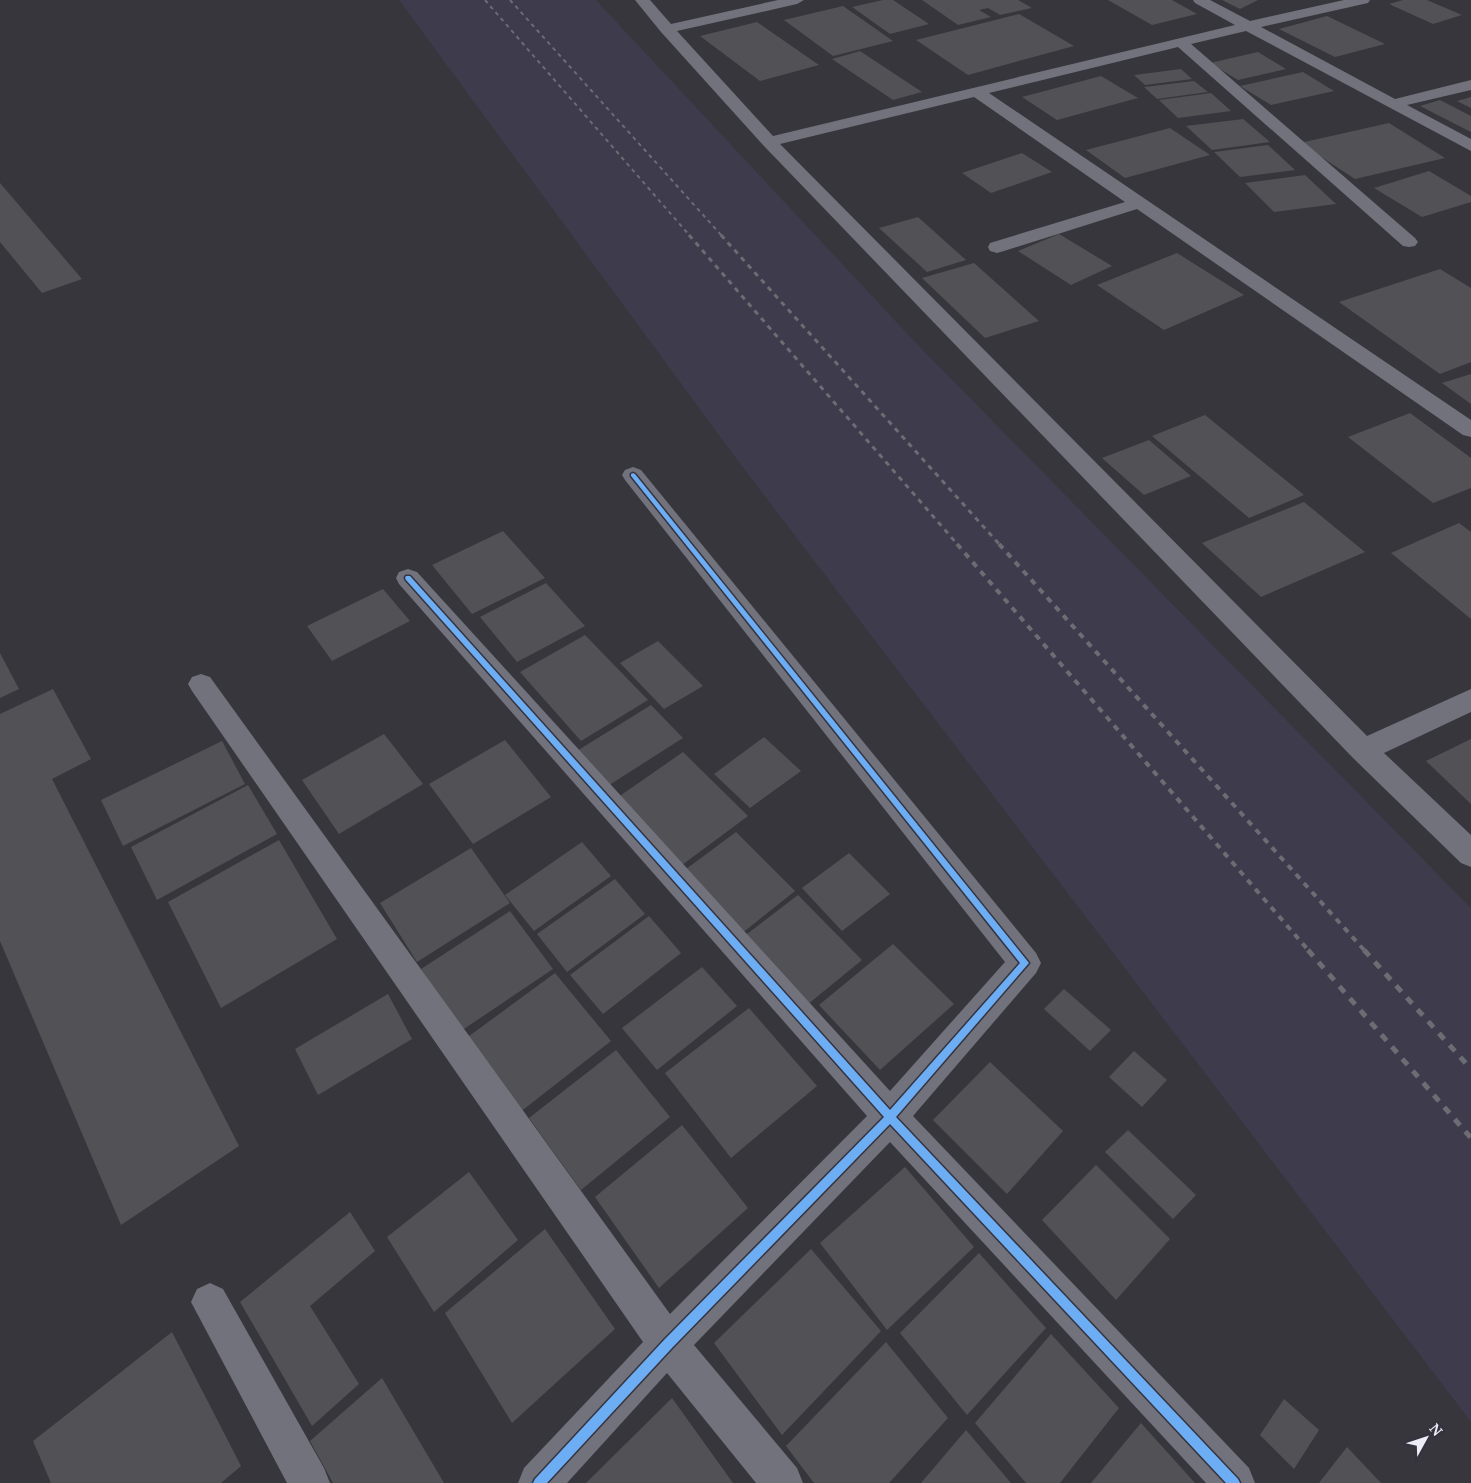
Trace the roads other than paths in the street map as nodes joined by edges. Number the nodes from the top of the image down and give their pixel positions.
1 (642, 0) edge
2 (797, 0) edge
3 (1200, 0) edge
4 (1363, 0) edge
5 (1248, 26) junction
6 (666, 29) junction
7 (1180, 42) junction
8 (1471, 85) edge
9 (977, 92) junction
10 (1394, 104) junction
11 (770, 142) junction
12 (1471, 146) edge
13 (1139, 203) junction
14 (1409, 242) dead end
15 (998, 248) dead end
16 (1471, 430) edge
17 (633, 475) dead end
18 (408, 578) dead end
19 (201, 684) dead end
20 (1471, 700) edge
21 (1363, 750) junction
22 (1471, 854) edge
23 (890, 1117) junction
24 (210, 1302) dead end
25 (668, 1344) junction
26 (309, 1483) edge
27 (539, 1483) edge
28 (782, 1483) edge
29 (1234, 1483) edge

1 - 6 street
2 - 6 street
3 - 5 street
4 - 5 street
5 - 7 street
5 - 10 street
6 - 11 street
7 - 9 street
7 - 14 street
8 - 10 street
9 - 11 street
9 - 13 street
10 - 12 street
11 - 21 street
13 - 15 street
13 - 16 street
17 - 23 street
18 - 23 street
19 - 25 street
20 - 21 street
21 - 22 street
23 - 25 street
23 - 29 street
24 - 26 street
25 - 27 street
25 - 28 street

